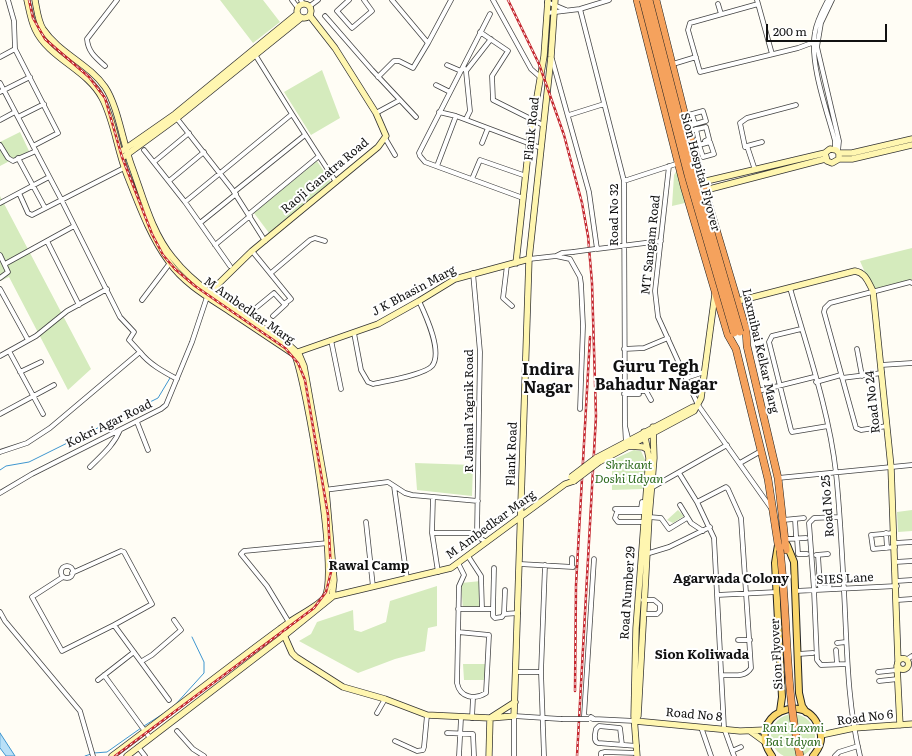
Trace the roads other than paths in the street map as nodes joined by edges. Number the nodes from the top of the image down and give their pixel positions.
1 (8, 0) edge
2 (27, 0) edge
3 (35, 0) edge
4 (116, 0) edge
5 (292, 0) edge
6 (318, 0) edge
7 (347, 0) edge
8 (364, 0) edge
9 (392, 0) edge
10 (451, 0) edge
11 (493, 0) edge
12 (609, 0) edge
13 (637, 0) edge
14 (644, 0) edge
15 (649, 0) edge
16 (656, 0) edge
17 (828, 0) edge
18 (832, 0) edge
19 (548, 1) edge
20 (302, 2) edge
21 (554, 2) edge
22 (758, 2) edge
23 (718, 4) dead end
24 (310, 6) junction
25 (298, 8) junction
26 (580, 9) junction
27 (566, 10) junction
28 (547, 13) junction
29 (553, 13) junction
30 (490, 14) dead end
31 (721, 14) junction
32 (299, 16) junction
33 (310, 16) junction
34 (325, 16) dead end
35 (480, 32) junction
36 (491, 39) junction
37 (815, 42) junction
38 (428, 43) junction
39 (15, 49) junction
40 (254, 53) junction
41 (772, 54) junction
42 (0, 57) edge
43 (551, 57) junction
44 (696, 57) junction
45 (673, 64) junction
46 (447, 65) dead end
47 (105, 66) dead end
48 (462, 69) junction
49 (466, 71) junction
50 (30, 77) junction
51 (378, 77) junction
52 (540, 77) junction
53 (0, 83) edge
54 (436, 85) dead end
55 (2, 91) edge
56 (450, 92) junction
57 (400, 100) junction
58 (44, 104) junction
59 (604, 104) junction
60 (796, 105) dead end
61 (15, 112) junction
62 (439, 112) junction
63 (376, 113) junction
64 (292, 114) junction
65 (568, 115) junction
66 (689, 115) junction
67 (175, 116) junction
68 (456, 116) junction
69 (18, 117) junction
70 (416, 117) dead end
71 (466, 119) junction
72 (0, 120) edge
73 (533, 120) junction
74 (543, 125) junction
75 (488, 128) junction
76 (692, 128) junction
77 (189, 133) junction
78 (305, 135) junction
79 (385, 138) junction
80 (912, 139) edge
81 (762, 142) dead end
82 (482, 143) dead end
83 (530, 144) junction
84 (0, 145) edge
85 (696, 145) junction
86 (912, 145) edge
87 (33, 146) junction
88 (747, 146) junction
89 (541, 148) junction
90 (144, 150) dead end
91 (36, 151) junction
92 (126, 152) junction
93 (204, 152) junction
94 (837, 153) junction
95 (119, 156) junction
96 (319, 156) junction
97 (394, 156) dead end
98 (825, 156) junction
99 (18, 158) junction
100 (696, 158) junction
101 (154, 162) junction
102 (678, 163) junction
103 (437, 166) junction
104 (670, 166) junction
105 (124, 168) junction
106 (755, 170) junction
107 (220, 173) junction
108 (526, 176) junction
109 (49, 177) junction
110 (472, 179) junction
111 (624, 180) junction
112 (169, 181) junction
113 (336, 182) junction
114 (702, 182) junction
115 (32, 186) junction
116 (684, 186) junction
117 (705, 190) junction
118 (19, 193) junction
119 (235, 193) junction
120 (687, 195) junction
121 (523, 198) junction
122 (61, 199) junction
123 (185, 202) junction
124 (0, 203) edge
125 (45, 208) junction
126 (249, 215) junction
127 (148, 217) junction
128 (200, 223) junction
129 (74, 226) junction
130 (596, 233) junction
131 (47, 241) junction
132 (265, 241) junction
133 (325, 241) dead end
134 (661, 241) junction
135 (214, 245) junction
136 (624, 246) junction
137 (252, 251) junction
138 (0, 255) edge
139 (556, 256) junction
140 (529, 260) junction
141 (170, 263) junction
142 (516, 263) junction
143 (5, 264) junction
144 (507, 265) junction
145 (230, 266) dead end
146 (271, 273) junction
147 (475, 274) junction
148 (0, 278) edge
149 (912, 283) edge
150 (790, 288) junction
151 (0, 289) edge
152 (107, 290) junction
153 (873, 291) junction
154 (208, 294) junction
155 (715, 294) junction
156 (142, 300) dead end
157 (738, 302) junction
158 (420, 303) junction
159 (286, 304) junction
160 (79, 305) junction
161 (512, 306) dead end
162 (257, 307) dead end
163 (272, 316) dead end
164 (801, 329) junction
165 (737, 332) junction
166 (355, 334) junction
167 (668, 338) junction
168 (28, 340) junction
169 (332, 342) junction
170 (747, 346) junction
171 (624, 349) junction
172 (736, 349) junction
173 (857, 349) dead end
174 (8, 351) junction
175 (140, 352) junction
176 (0, 354) edge
177 (296, 354) junction
178 (41, 362) dead end
179 (912, 363) edge
180 (881, 365) junction
181 (20, 372) junction
182 (704, 372) junction
183 (882, 373) junction
184 (862, 376) junction
185 (814, 377) junction
186 (841, 377) junction
187 (686, 378) junction
188 (177, 379) junction
189 (816, 382) junction
190 (54, 385) dead end
191 (780, 386) junction
192 (639, 389) dead end
193 (341, 390) dead end
194 (758, 391) junction
195 (624, 392) junction
196 (639, 394) dead end
197 (33, 396) junction
198 (651, 400) dead end
199 (697, 406) junction
200 (580, 409) dead end
201 (0, 414) edge
202 (43, 414) dead end
203 (137, 422) junction
204 (828, 426) junction
205 (887, 426) junction
206 (120, 430) junction
207 (653, 430) junction
208 (644, 434) junction
209 (628, 443) junction
210 (727, 445) junction
211 (148, 450) dead end
212 (648, 450) junction
213 (761, 451) junction
214 (0, 452) edge
215 (740, 463) junction
216 (912, 465) edge
217 (90, 467) dead end
218 (891, 467) junction
219 (836, 472) junction
220 (679, 473) junction
221 (778, 478) junction
222 (394, 486) junction
223 (649, 488) junction
224 (324, 490) junction
225 (0, 493) edge
226 (433, 497) junction
227 (478, 501) junction
228 (642, 502) dead end
229 (696, 502) junction
230 (680, 505) dead end
231 (615, 509) dead end
232 (772, 510) junction
233 (645, 512) junction
234 (522, 516) junction
235 (839, 517) junction
236 (687, 518) junction
237 (795, 518) junction
238 (804, 518) dead end
239 (783, 520) junction
240 (366, 522) dead end
241 (644, 522) junction
242 (710, 527) junction
243 (703, 531) junction
244 (432, 533) junction
245 (477, 533) junction
246 (894, 533) junction
247 (886, 534) junction
248 (805, 536) dead end
249 (796, 537) junction
250 (485, 541) junction
251 (912, 542) edge
252 (329, 543) junction
253 (784, 544) junction
254 (895, 545) junction
255 (887, 548) junction
256 (797, 550) junction
257 (644, 554) junction
258 (828, 554) dead end
259 (809, 555) junction
260 (818, 555) junction
261 (468, 556) junction
262 (572, 558) dead end
263 (594, 560) dead end
264 (912, 561) edge
265 (896, 562) junction
266 (458, 563) junction
267 (520, 564) junction
268 (545, 565) junction
269 (494, 568) dead end
270 (813, 569) junction
271 (819, 569) junction
272 (438, 572) junction
273 (72, 573) junction
274 (63, 577) junction
275 (407, 579) junction
276 (912, 580) edge
277 (830, 583) dead end
278 (896, 583) junction
279 (373, 587) junction
280 (844, 589) junction
281 (505, 590) dead end
282 (814, 590) junction
283 (795, 591) junction
284 (777, 592) junction
285 (747, 594) junction
286 (717, 595) junction
287 (324, 597) junction
288 (332, 597) junction
289 (912, 599) edge
290 (641, 600) junction
291 (897, 600) junction
292 (458, 609) junction
293 (493, 609) junction
294 (484, 610) dead end
295 (0, 612) edge
296 (518, 613) junction
297 (504, 614) junction
298 (643, 614) junction
299 (174, 620) dead end
300 (590, 620) dead end
301 (289, 622) junction
302 (114, 625) junction
303 (281, 628) junction
304 (293, 629) junction
305 (458, 632) junction
306 (285, 635) junction
307 (738, 640) dead end
308 (748, 640) junction
309 (846, 642) junction
310 (837, 643) dead end
311 (836, 650) dead end
312 (134, 652) junction
313 (749, 653) junction
314 (813, 653) dead end
315 (739, 654) dead end
316 (798, 654) junction
317 (912, 656) edge
318 (142, 661) junction
319 (837, 664) junction
320 (847, 664) junction
321 (909, 664) edge
322 (896, 667) junction
323 (223, 672) junction
324 (517, 672) junction
325 (541, 672) junction
326 (878, 672) dead end
327 (104, 675) junction
328 (722, 675) junction
329 (228, 678) junction
330 (895, 679) junction
331 (98, 680) dead end
332 (879, 681) dead end
333 (473, 698) junction
334 (385, 699) junction
335 (170, 700) dead end
336 (515, 702) junction
337 (505, 708) junction
338 (780, 711) junction
339 (806, 712) junction
340 (377, 713) dead end
341 (427, 716) junction
342 (512, 716) junction
343 (461, 718) junction
344 (472, 718) junction
345 (490, 718) junction
346 (542, 718) junction
347 (591, 719) junction
348 (635, 721) junction
349 (912, 724) edge
350 (900, 725) junction
351 (701, 726) junction
352 (724, 728) junction
353 (854, 728) junction
354 (144, 730) junction
355 (765, 730) junction
356 (177, 731) dead end
357 (750, 731) junction
358 (446, 732) dead end
359 (460, 733) junction
360 (821, 735) junction
361 (150, 738) junction
362 (395, 741) dead end
363 (765, 742) junction
364 (622, 745) junction
365 (636, 746) junction
366 (858, 746) junction
367 (138, 747) junction
368 (742, 747) dead end
369 (732, 750) junction
370 (637, 755) edge
371 (93, 756) edge
372 (112, 756) edge
373 (126, 756) edge
374 (145, 756) edge
375 (204, 756) edge
376 (459, 756) edge
377 (474, 756) edge
378 (489, 756) edge
379 (514, 756) edge
380 (544, 756) edge
381 (601, 756) edge
382 (711, 756) edge
383 (734, 756) edge
384 (772, 756) edge
385 (802, 756) edge
386 (813, 756) edge
387 (836, 756) edge
388 (860, 756) edge

1 - 39 street
2 - 95 main road, M Ambedkar Marg
3 - 92 main road
4 - 47 street
5 - 25 street
6 - 24 street
7 - 8 street
9 - 38 street
10 - 38 street
11 - 52 street
12 - 26 street
13 - 102 highway, Laxmibai Kelkar Marg
14 - 165 highway, Sion Hospital Flyover, bridge
15 - 165 highway, Sion Hospital Flyover, bridge
16 - 45 highway, Laxmibai Kelkar Marg
17 - 37 street
18 - 37 street
19 - 21 street
19 - 28 main road
20 - 24 main road
20 - 25 main road
21 - 27 street
21 - 29 main road, Flank Road
22 - 31 street
22 - 41 street
23 - 31 street
24 - 33 main road
25 - 32 main road
26 - 27 street
26 - 59 street, Road No 32
27 - 29 street
28 - 29 street
28 - 52 main road
29 - 43 main road, Flank Road
30 - 35 street
31 - 44 street
32 - 33 main road
32 - 40 main road
33 - 63 main road, Raoji Ganatra Road
34 - 51 street
35 - 36 street
35 - 48 street
36 - 49 street
36 - 73 street
37 - 41 street
37 - 94 street
38 - 51 street
39 - 42 street
39 - 50 street
40 - 64 street
40 - 67 main road
41 - 44 street
43 - 65 street
43 - 74 main road, Flank Road
44 - 45 street
45 - 66 highway, Laxmibai Kelkar Marg
46 - 48 street
48 - 49 street
48 - 56 street
49 - 71 street
50 - 55 street
50 - 58 street
51 - 57 street
52 - 73 main road
53 - 55 street
54 - 56 street
55 - 61 street
56 - 62 street
57 - 63 street
57 - 70 street
58 - 69 street
58 - 87 street
59 - 65 street
59 - 111 street, Road No 32
60 - 88 street
61 - 69 street
61 - 72 street
62 - 68 street
62 - 103 street
63 - 79 main road, Raoji Ganatra Road
64 - 78 street
64 - 107 street
65 - 130 street
66 - 76 highway, Laxmibai Kelkar Marg
66 - 76 street
67 - 77 street
67 - 92 main road
68 - 71 street
68 - 103 street
69 - 87 street
71 - 75 street
73 - 74 street
73 - 83 main road
74 - 89 main road, Flank Road
75 - 82 street
75 - 83 street
76 - 85 highway, Laxmibai Kelkar Marg
76 - 85 street
77 - 93 street
77 - 101 street
78 - 96 street
78 - 119 street
79 - 97 street
79 - 113 main road, Raoji Ganatra Road
80 - 94 main road
81 - 88 street
83 - 89 street
83 - 108 main road
84 - 99 street
85 - 100 highway, Laxmibai Kelkar Marg
86 - 94 main road
87 - 91 street
88 - 106 street
89 - 140 main road, Flank Road
90 - 101 street
91 - 99 street
91 - 109 street
92 - 95 main road
92 - 127 main road
93 - 107 street
93 - 112 street
94 - 98 main road
94 - 98 main road
95 - 105 main road, M Ambedkar Marg
96 - 113 street
96 - 126 street
98 - 106 main road
98 - 117 main road
99 - 115 street
100 - 102 street
100 - 114 highway, Laxmibai Kelkar Marg
101 - 112 street
102 - 104 street
102 - 116 highway, Laxmibai Kelkar Marg
103 - 110 street
104 - 111 street
104 - 134 street, MT Sangam Road
105 - 122 street
105 - 127 main road, M Ambedkar Marg
106 - 114 main road
107 - 119 street
107 - 123 street
108 - 110 street
108 - 121 main road
109 - 115 street
109 - 122 street
110 - 121 street
111 - 136 street, Road No 32
112 - 123 street
113 - 132 main road, Raoji Ganatra Road
114 - 116 main road
114 - 117 highway, Laxmibai Kelkar Marg
115 - 118 street
115 - 125 street
116 - 120 highway, Laxmibai Kelkar Marg
117 - 120 main road
117 - 157 highway, Laxmibai Kelkar Marg
118 - 124 street
118 - 125 street
119 - 126 street
119 - 128 street
120 - 155 highway, Laxmibai Kelkar Marg
121 - 142 main road
122 - 125 street
122 - 129 street
123 - 128 street
126 - 132 street
126 - 135 street
127 - 141 main road, M Ambedkar Marg
127 - 154 main road
128 - 135 street
129 - 131 street
129 - 152 street
130 - 136 street
130 - 139 street, bridge
131 - 143 street
131 - 160 street
132 - 137 main road, Raoji Ganatra Road
133 - 146 street
134 - 136 street
134 - 167 street, MT Sangam Road
135 - 145 street
136 - 171 street, Road No 32
137 - 146 street
137 - 154 main road, Raoji Ganatra Road
138 - 143 street
139 - 140 street
139 - 200 street
140 - 142 main road, J K Bhasin Marg
140 - 234 main road, Flank Road
141 - 154 main road, M Ambedkar Marg
141 - 156 street
142 - 144 main road, J K Bhasin Marg
143 - 148 street
144 - 147 main road, J K Bhasin Marg
144 - 161 street
146 - 159 street
147 - 158 main road, J K Bhasin Marg
147 - 227 street, R Jaimal Yagnik Road
149 - 153 street
150 - 153 main road, Road No 24
150 - 157 main road, Road No 24
150 - 164 street, Road No 25
151 - 168 street
152 - 160 street
152 - 175 street
153 - 180 main road, Road No 24
153 - 186 street
154 - 177 main road
154 - 188 street, Kokri Agar Road
155 - 172 highway, Laxmibai Kelkar Marg
155 - 182 main road
157 - 170 highway, Laxmibai Kelkar Marg
158 - 166 main road, J K Bhasin Marg
158 - 166 street
159 - 162 street
159 - 163 street
160 - 168 street
164 - 185 street, Road No 25
164 - 191 street
165 - 170 highway, Sion Hospital Flyover
165 - 172 highway, Sion Hospital Flyover
166 - 169 main road, J K Bhasin Marg
167 - 171 street
167 - 187 street, MT Sangam Road
168 - 174 street
169 - 177 main road, J K Bhasin Marg
169 - 193 street
170 - 194 highway, Laxmibai Kelkar Marg
171 - 195 street, Road No 32
172 - 213 highway, Laxmibai Kelkar Marg
173 - 184 street
174 - 176 street
174 - 181 street
175 - 188 street
175 - 214 street
177 - 224 main road
178 - 181 street
179 - 180 street
180 - 183 main road, Road No 24
181 - 197 street
182 - 187 street
182 - 199 main road
183 - 184 street
183 - 205 main road, Road No 24
184 - 186 street
185 - 189 street, Road No 25
185 - 191 street
186 - 189 street
186 - 205 street
187 - 199 street, MT Sangam Road
188 - 203 street, Kokri Agar Road
189 - 204 street, Road No 25
190 - 197 street
191 - 194 street
191 - 204 street
192 - 195 street
194 - 221 highway, Laxmibai Kelkar Marg
195 - 196 street
195 - 198 street
195 - 209 street, Road No 32
197 - 201 street
197 - 202 street
199 - 207 main road, M Ambedkar Marg
199 - 210 street, MT Sangam Road
203 - 206 street, Kokri Agar Road
203 - 211 street
204 - 219 street, Road No 25
205 - 218 main road, Road No 24
206 - 217 street
206 - 225 street, Kokri Agar Road
207 - 208 main road, M Ambedkar Marg
207 - 223 main road
208 - 209 main road, M Ambedkar Marg
208 - 212 main road, Road Number 29
209 - 212 main road
209 - 234 main road, M Ambedkar Marg, bridge
210 - 215 street, MT Sangam Road
210 - 220 street
212 - 223 main road, Road Number 29
213 - 215 street
213 - 232 highway, Laxmibai Kelkar Marg
215 - 232 street, MT Sangam Road
216 - 218 street
218 - 219 street
218 - 246 main road, Road No 24
219 - 221 street
219 - 235 street, Road No 25
220 - 223 street
220 - 229 street
221 - 239 highway, Laxmibai Kelkar Marg
222 - 224 street
222 - 226 street
222 - 275 street
223 - 233 main road, Road Number 29
223 - 233 main road
224 - 252 main road
226 - 227 street
226 - 244 street
227 - 245 street, R Jaimal Yagnik Road
228 - 233 street
229 - 242 street
229 - 285 street
230 - 236 street
231 - 233 street
232 - 253 highway, Laxmibai Kelkar Marg
233 - 236 street
233 - 241 main road, Road Number 29
233 - 241 street
233 - 257 main road
234 - 250 main road, M Ambedkar Marg
234 - 267 main road, Flank Road
235 - 259 street
235 - 280 street, Road No 25
236 - 243 street
237 - 238 street
237 - 239 street
237 - 249 street
239 - 253 highway, Laxmibai Kelkar Marg
240 - 279 street
241 - 257 main road, Road Number 29
242 - 243 street
242 - 286 street
243 - 257 street
244 - 245 street
244 - 272 street
245 - 250 street
246 - 247 street
246 - 254 main road, Road No 24
247 - 255 street
247 - 255 street
248 - 249 street
249 - 253 street
249 - 256 street
250 - 261 main road, M Ambedkar Marg
251 - 254 street
252 - 287 main road
252 - 288 main road
252 - 301 street
253 - 256 street
253 - 283 main road, Laxmibai Kelkar Marg
253 - 284 main road, Laxmibai Kelkar Marg
253 - 385 highway, Sion Flyover, bridge
254 - 255 street
254 - 265 main road, Road No 24
256 - 259 street
257 - 290 main road, Road Number 29
258 - 260 street
259 - 260 street
259 - 270 street
260 - 271 street
261 - 266 main road, M Ambedkar Marg
261 - 292 street
262 - 268 street
263 - 347 street
264 - 265 street
265 - 278 main road, Road No 24
266 - 272 main road, M Ambedkar Marg
266 - 292 street
267 - 268 street
267 - 296 main road, Flank Road
268 - 325 street
269 - 293 street
270 - 271 street
270 - 282 street
271 - 277 street
272 - 275 main road, M Ambedkar Marg
273 - 274 street
273 - 274 street
273 - 302 street
274 - 302 street
275 - 279 main road, M Ambedkar Marg
276 - 278 street, SIES Lane
278 - 280 street, SIES Lane
278 - 291 main road, Road No 24
279 - 288 main road, M Ambedkar Marg
280 - 282 street, SIES Lane
280 - 309 street, Road No 25
281 - 297 street
282 - 283 street, SIES Lane
282 - 319 street
283 - 316 main road, Laxmibai Kelkar Marg
284 - 285 street
284 - 338 main road, Laxmibai Kelkar Marg
285 - 286 street
285 - 308 street
286 - 328 street
287 - 288 main road
287 - 301 main road
288 - 304 main road
289 - 291 street
290 - 298 main road
290 - 298 street
290 - 348 main road, Road Number 29
291 - 322 main road, Road No 24
292 - 305 street
293 - 294 street
293 - 297 street
295 - 371 street
296 - 297 street
296 - 324 main road, Flank Road
298 - 348 main road
299 - 318 street
300 - 347 street
301 - 303 main road
301 - 304 street
302 - 312 street
303 - 306 main road
303 - 323 main road
304 - 306 main road
305 - 333 street
305 - 333 street
306 - 329 main road
306 - 334 main road
307 - 308 street
308 - 313 street
309 - 310 street
309 - 320 street, Road No 25
311 - 319 street
312 - 318 street
312 - 327 street
313 - 315 street
313 - 328 street
314 - 316 street
316 - 339 main road, Laxmibai Kelkar Marg
317 - 321 street
318 - 335 street
319 - 320 street
320 - 353 street, Road No 25
321 - 322 main road
321 - 322 main road
322 - 326 street
322 - 330 main road, Road No 24
323 - 329 main road
323 - 354 main road
324 - 325 street
324 - 336 main road, Flank Road
325 - 346 street
327 - 331 street
327 - 354 street
328 - 352 street
329 - 361 main road
330 - 332 street
330 - 350 main road, Road No 24
333 - 344 street
334 - 340 street
334 - 341 main road
336 - 337 main road
336 - 342 main road, Flank Road
337 - 342 main road
337 - 345 main road
338 - 339 main road
338 - 355 main road
339 - 360 main road
341 - 343 main road
341 - 362 street
342 - 345 main road
342 - 346 street
342 - 379 street
343 - 344 main road
343 - 359 street
344 - 345 main road
345 - 378 main road
346 - 347 street, bridge
346 - 380 street
347 - 348 street
348 - 351 main road, Road No 8
348 - 365 main road, Road Number 29
349 - 350 main road, Road No 6
350 - 353 main road, Road No 6
351 - 352 main road, Road No 8
351 - 382 street
352 - 357 main road, Road No 8
352 - 369 street
353 - 360 main road, Road No 6
353 - 366 street, Road No 25
354 - 361 street
354 - 372 main road
355 - 357 main road, Road No 8
355 - 363 main road
356 - 375 street
357 - 363 main road, Road No 8
358 - 359 street
359 - 376 street
359 - 377 street
360 - 386 main road
361 - 367 main road
363 - 384 main road
364 - 364 street
364 - 365 street
365 - 370 main road, Road Number 29
366 - 387 street
366 - 388 street, Road No 25
367 - 373 main road
367 - 374 street
368 - 369 street
369 - 383 street
370 - 381 street

